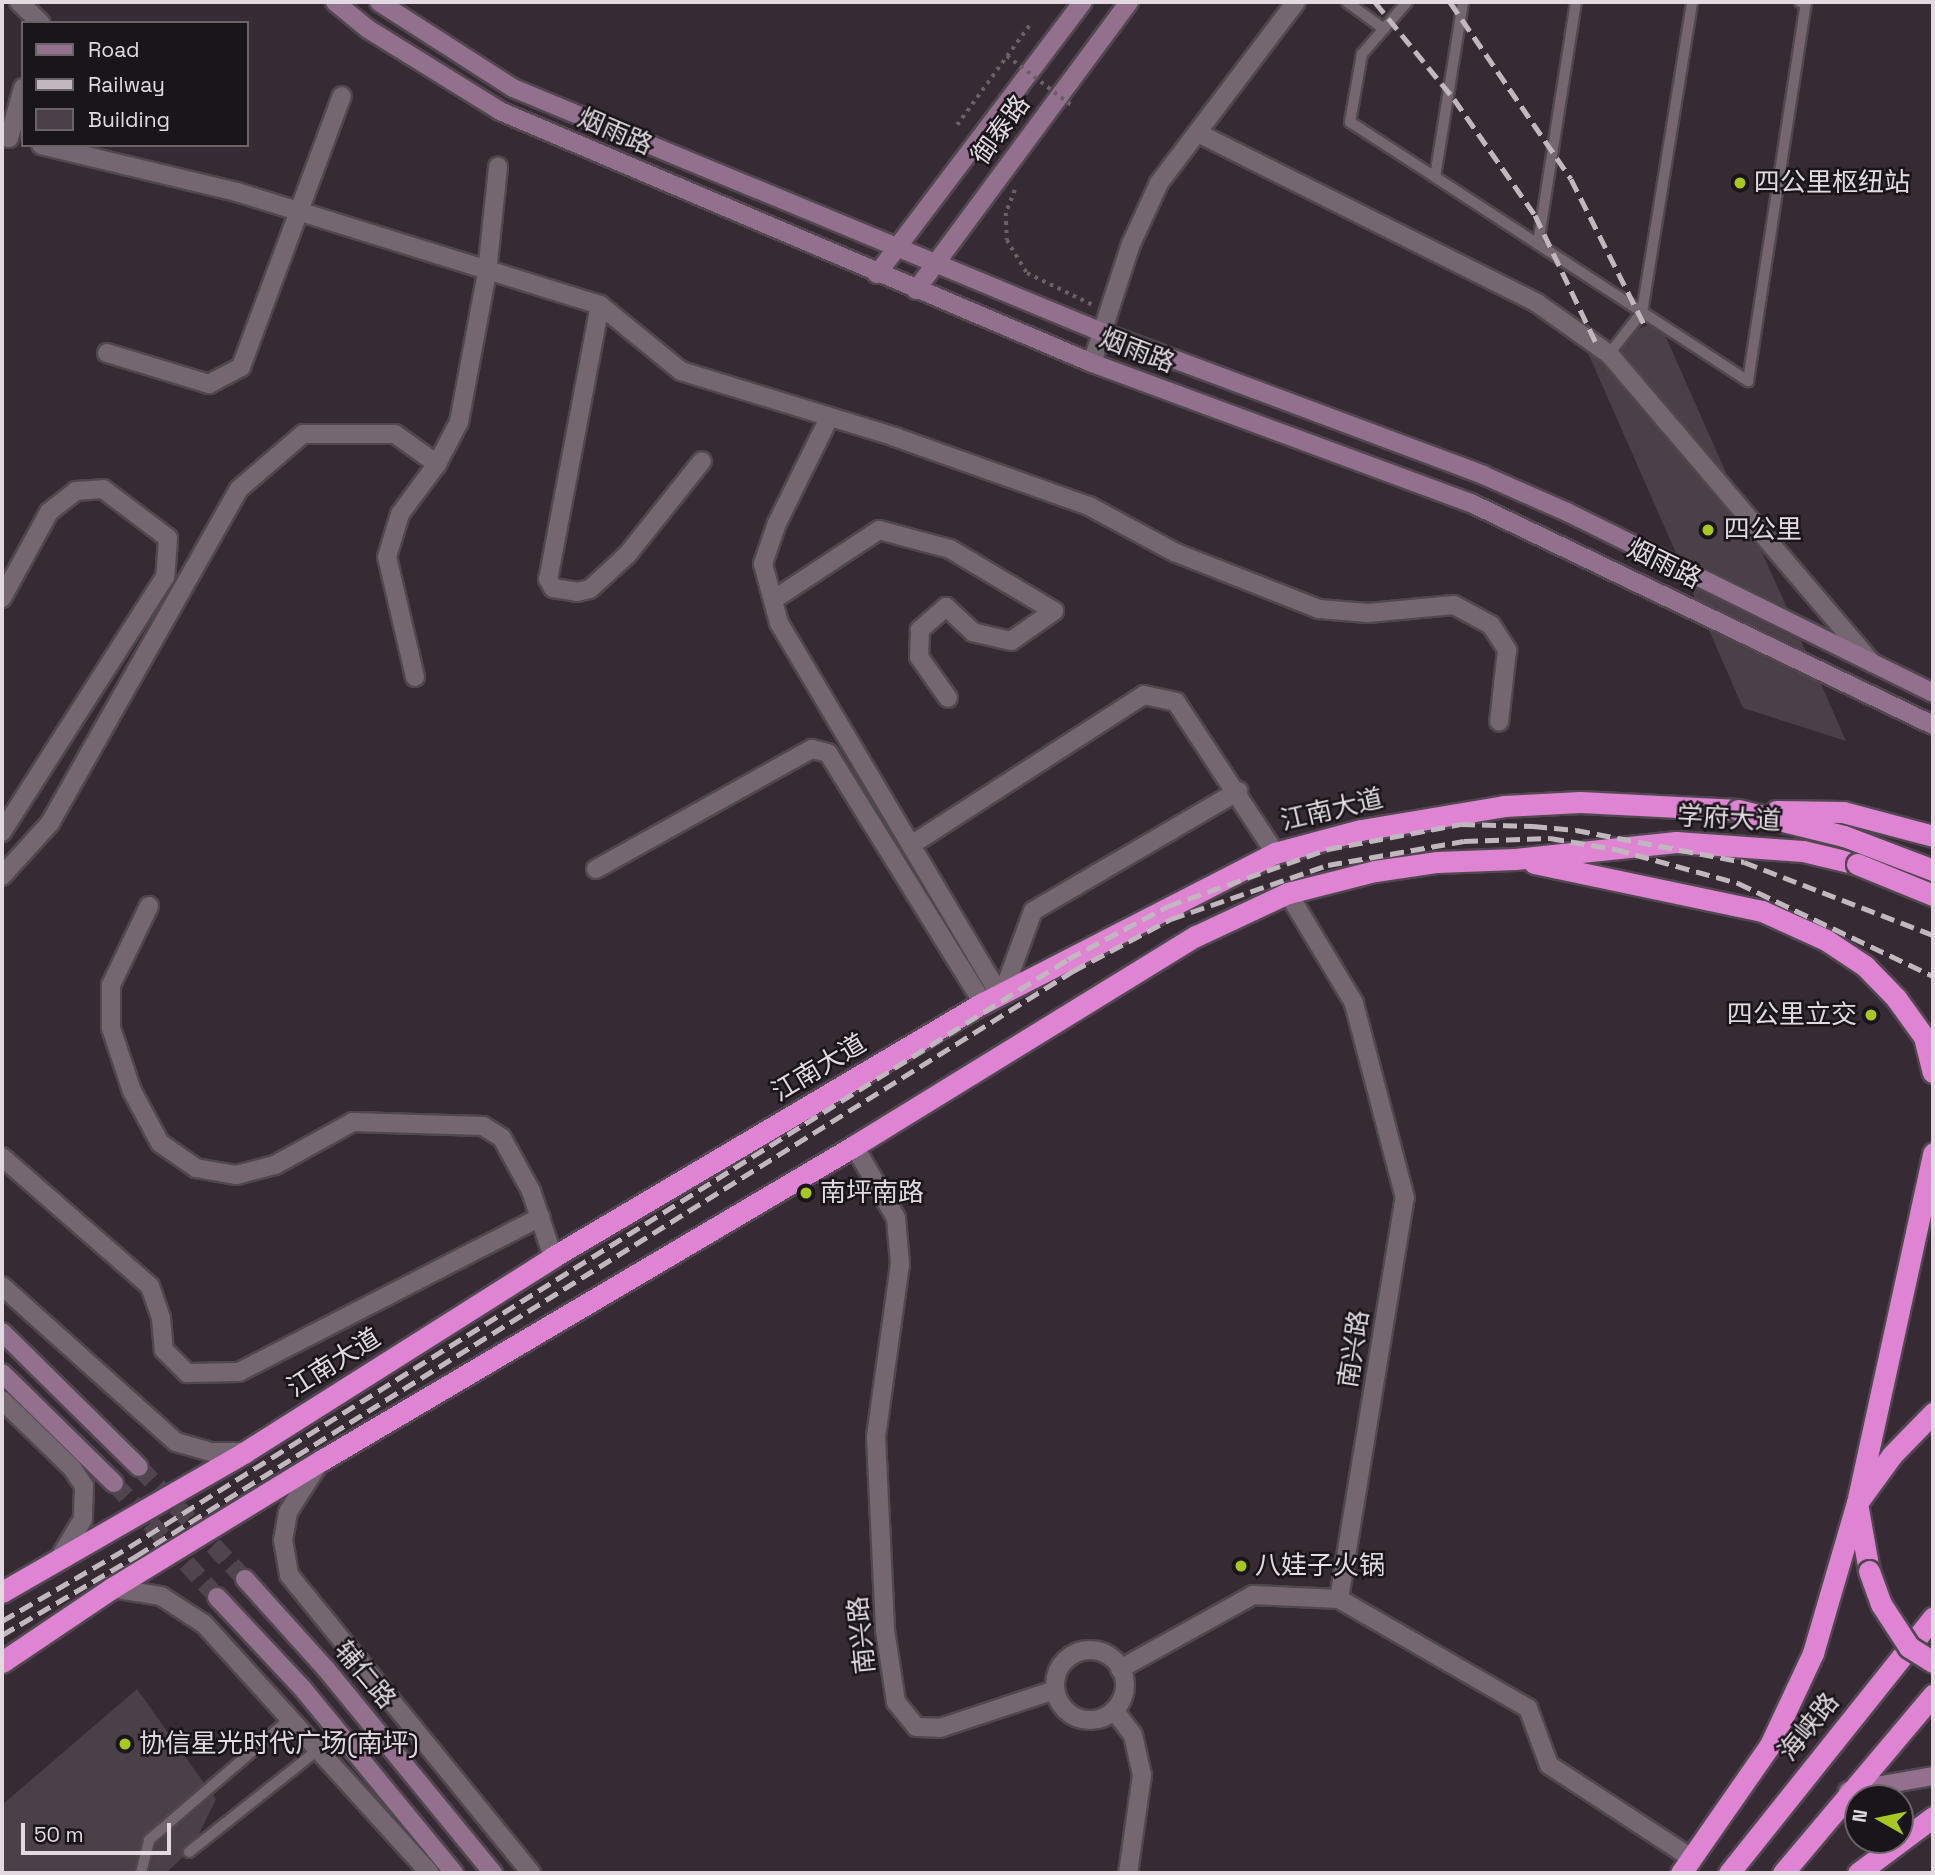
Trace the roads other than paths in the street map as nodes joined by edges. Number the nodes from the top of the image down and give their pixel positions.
1 (19, 2) edge
2 (335, 2) edge
3 (379, 2) edge
4 (1083, 2) edge
5 (1129, 2) edge
6 (1296, 2) edge
7 (1348, 2) edge
8 (1407, 2) edge
9 (1463, 2) edge
10 (1576, 2) edge
11 (1692, 2) edge
12 (1800, 2) edge
13 (39, 21) edge
14 (1384, 29) junction
15 (21, 96) edge
16 (342, 96) dead end
17 (1198, 132) junction
18 (11, 138) edge
19 (49, 147) edge
20 (498, 167) dead end
21 (1435, 177) junction
22 (301, 213) junction
23 (1538, 244) junction
24 (897, 248) junction
25 (934, 265) junction
26 (487, 272) junction
27 (877, 274) junction
28 (916, 290) junction
29 (600, 305) junction
30 (1642, 312) junction
31 (1104, 333) junction
32 (107, 354) dead end
33 (1609, 354) junction
34 (1092, 363) junction
35 (829, 418) junction
36 (702, 461) dead end
37 (437, 464) junction
38 (2, 598) edge
39 (773, 600) junction
40 (1872, 663) junction
41 (415, 677) dead end
42 (1933, 693) edge
43 (948, 698) dead end
44 (1499, 722) dead end
45 (1933, 725) edge
46 (1238, 791) junction
47 (1738, 810) junction
48 (2, 832) edge
49 (1933, 836) edge
50 (2, 843) edge
51 (911, 845) junction
52 (1275, 853) junction
53 (21, 855) junction
54 (1515, 859) junction
55 (596, 869) dead end
56 (1933, 870) edge
57 (2, 876) edge
58 (1289, 893) junction
59 (1933, 895) edge
60 (149, 906) dead end
61 (995, 996) junction
62 (1933, 1072) edge
63 (854, 1146) junction
64 (1933, 1153) edge
65 (2, 1157) edge
66 (540, 1217) junction
67 (553, 1257) junction
68 (2, 1286) edge
69 (2, 1332) edge
70 (2, 1373) edge
71 (2, 1401) edge
72 (1933, 1413) edge
73 (245, 1452) junction
74 (322, 1460) junction
75 (139, 1467) tunnel mouth
76 (114, 1483) tunnel mouth
77 (1857, 1503) junction
78 (60, 1557) junction
79 (245, 1579) tunnel mouth
80 (112, 1588) junction
81 (2, 1592) edge
82 (217, 1597) tunnel mouth
83 (1339, 1599) junction
84 (1933, 1617) edge
85 (2, 1662) edge
86 (1933, 1662) edge
87 (1120, 1669) junction
88 (1055, 1689) junction
89 (1933, 1695) edge
90 (1114, 1710) junction
91 (292, 1716) junction
92 (320, 1748) junction
93 (1933, 1776) edge
94 (1854, 1784) edge
95 (1888, 1784) edge
96 (1844, 1796) edge
97 (1933, 1818) edge
98 (189, 1852) dead end
99 (1686, 1866) edge
100 (141, 1873) edge
101 (430, 1873) edge
102 (454, 1873) edge
103 (493, 1873) edge
104 (531, 1873) edge
105 (1128, 1873) edge
106 (1729, 1873) edge
107 (1783, 1873) edge
108 (1858, 1873) edge

1 - 13 street
2 - 27 main road, 烟雨路
3 - 24 main road, 烟雨路
4 - 24 main road, 御泰路
5 - 25 main road, 御泰路
6 - 17 street
7 - 14 lane
8 - 14 lane
9 - 21 lane
10 - 23 lane
11 - 30 lane
12 - 30 lane
14 - 21 lane
15 - 18 street
16 - 22 street
17 - 31 street
17 - 33 street
19 - 22 street
20 - 26 street
21 - 23 lane
22 - 26 street
22 - 32 street
23 - 30 lane
24 - 25 main road, 烟雨路
24 - 27 main road, 御泰路
25 - 28 main road, 御泰路
25 - 31 main road, 烟雨路
26 - 29 street
26 - 37 street
27 - 28 main road, 烟雨路
28 - 34 main road, 烟雨路
29 - 35 street
29 - 36 street
30 - 33 lane
31 - 34 street
31 - 40 main road, 烟雨路
33 - 40 street
34 - 45 main road, 烟雨路
35 - 39 street
35 - 44 street
37 - 41 street
37 - 53 street
38 - 48 street
39 - 43 street
39 - 51 street
40 - 42 main road, 烟雨路
46 - 51 street
46 - 52 street
46 - 61 street
47 - 49 highway, bridge
47 - 52 highway, 江南大道
47 - 56 highway, 学府大道, bridge
50 - 53 street
51 - 61 street
52 - 61 highway, 江南大道
53 - 57 street
54 - 58 highway
54 - 59 highway, 学府大道, bridge
54 - 62 highway
55 - 61 street
58 - 63 highway
58 - 83 street, 南兴路
60 - 66 street
61 - 67 highway, 江南大道
63 - 74 highway
63 - 88 street, 南兴路
64 - 77 highway
65 - 66 street
66 - 67 street
67 - 73 highway, 江南大道
68 - 73 street
69 - 75 main road
70 - 76 main road
71 - 78 street
72 - 77 highway
73 - 78 highway, 江南大道
74 - 80 highway
74 - 104 street
77 - 86 highway, bridge
77 - 99 highway
78 - 81 highway, 江南大道
79 - 103 main road, 辅仁路
80 - 85 highway
80 - 91 street
82 - 102 main road
83 - 87 street
83 - 99 street
84 - 106 highway, 海峡路
87 - 88 street
87 - 90 street
88 - 90 street
89 - 94 highway
90 - 105 street
91 - 92 street
91 - 100 lane
92 - 98 lane
92 - 101 street
93 - 95 main road
96 - 107 highway
97 - 108 highway

